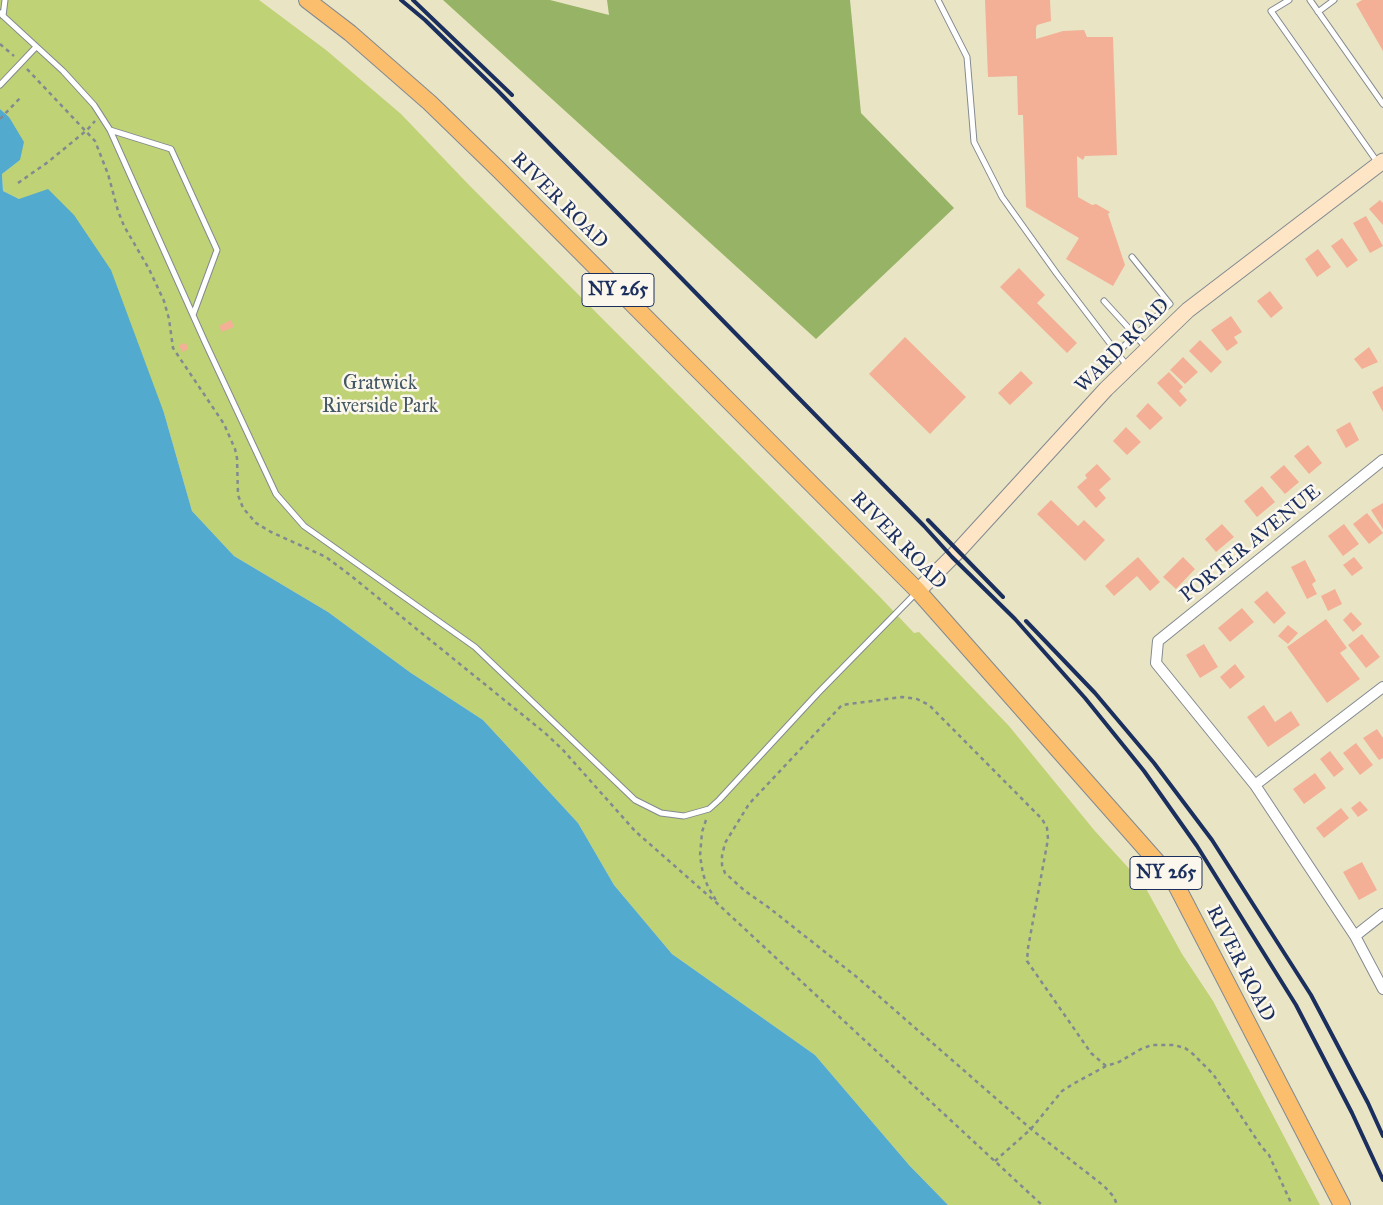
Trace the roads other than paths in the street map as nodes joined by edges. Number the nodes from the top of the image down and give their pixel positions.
1 (5, 0) edge
2 (307, 0) edge
3 (938, 0) edge
4 (1288, 0) edge
5 (1310, 0) edge
6 (1334, 0) edge
7 (1318, 12) junction
8 (1, 14) edge
9 (36, 46) junction
10 (0, 85) edge
11 (1383, 104) edge
12 (110, 130) junction
13 (1381, 163) edge
14 (1132, 257) dead end
15 (1104, 301) dead end
16 (1170, 304) junction
17 (193, 315) junction
18 (1180, 317) junction
19 (1135, 335) junction
20 (1147, 349) junction
21 (1117, 353) junction
22 (1128, 368) junction
23 (1383, 460) edge
24 (918, 591) junction
25 (1383, 687) edge
26 (1255, 785) junction
27 (1383, 914) edge
28 (1355, 936) junction
29 (1383, 989) edge
30 (1342, 1205) edge

1 - 8 lane
2 - 24 main road, RIVER ROAD / NY 265
3 - 21 lane
4 - 13 lane
5 - 7 lane
6 - 7 lane
7 - 11 lane
8 - 9 lane
9 - 10 lane
9 - 12 lane
12 - 17 lane
12 - 17 lane
13 - 18 main road, WARD ROAD
14 - 16 lane
15 - 19 lane
16 - 18 lane
16 - 19 lane
17 - 24 lane
18 - 20 main road, WARD ROAD
19 - 20 lane
19 - 21 lane
20 - 22 main road, WARD ROAD
21 - 22 lane
22 - 24 main road, WARD ROAD
23 - 26 street, PORTER AVENUE
24 - 30 main road, RIVER ROAD / NY 265
25 - 26 street
26 - 28 street
27 - 28 street
28 - 29 street

